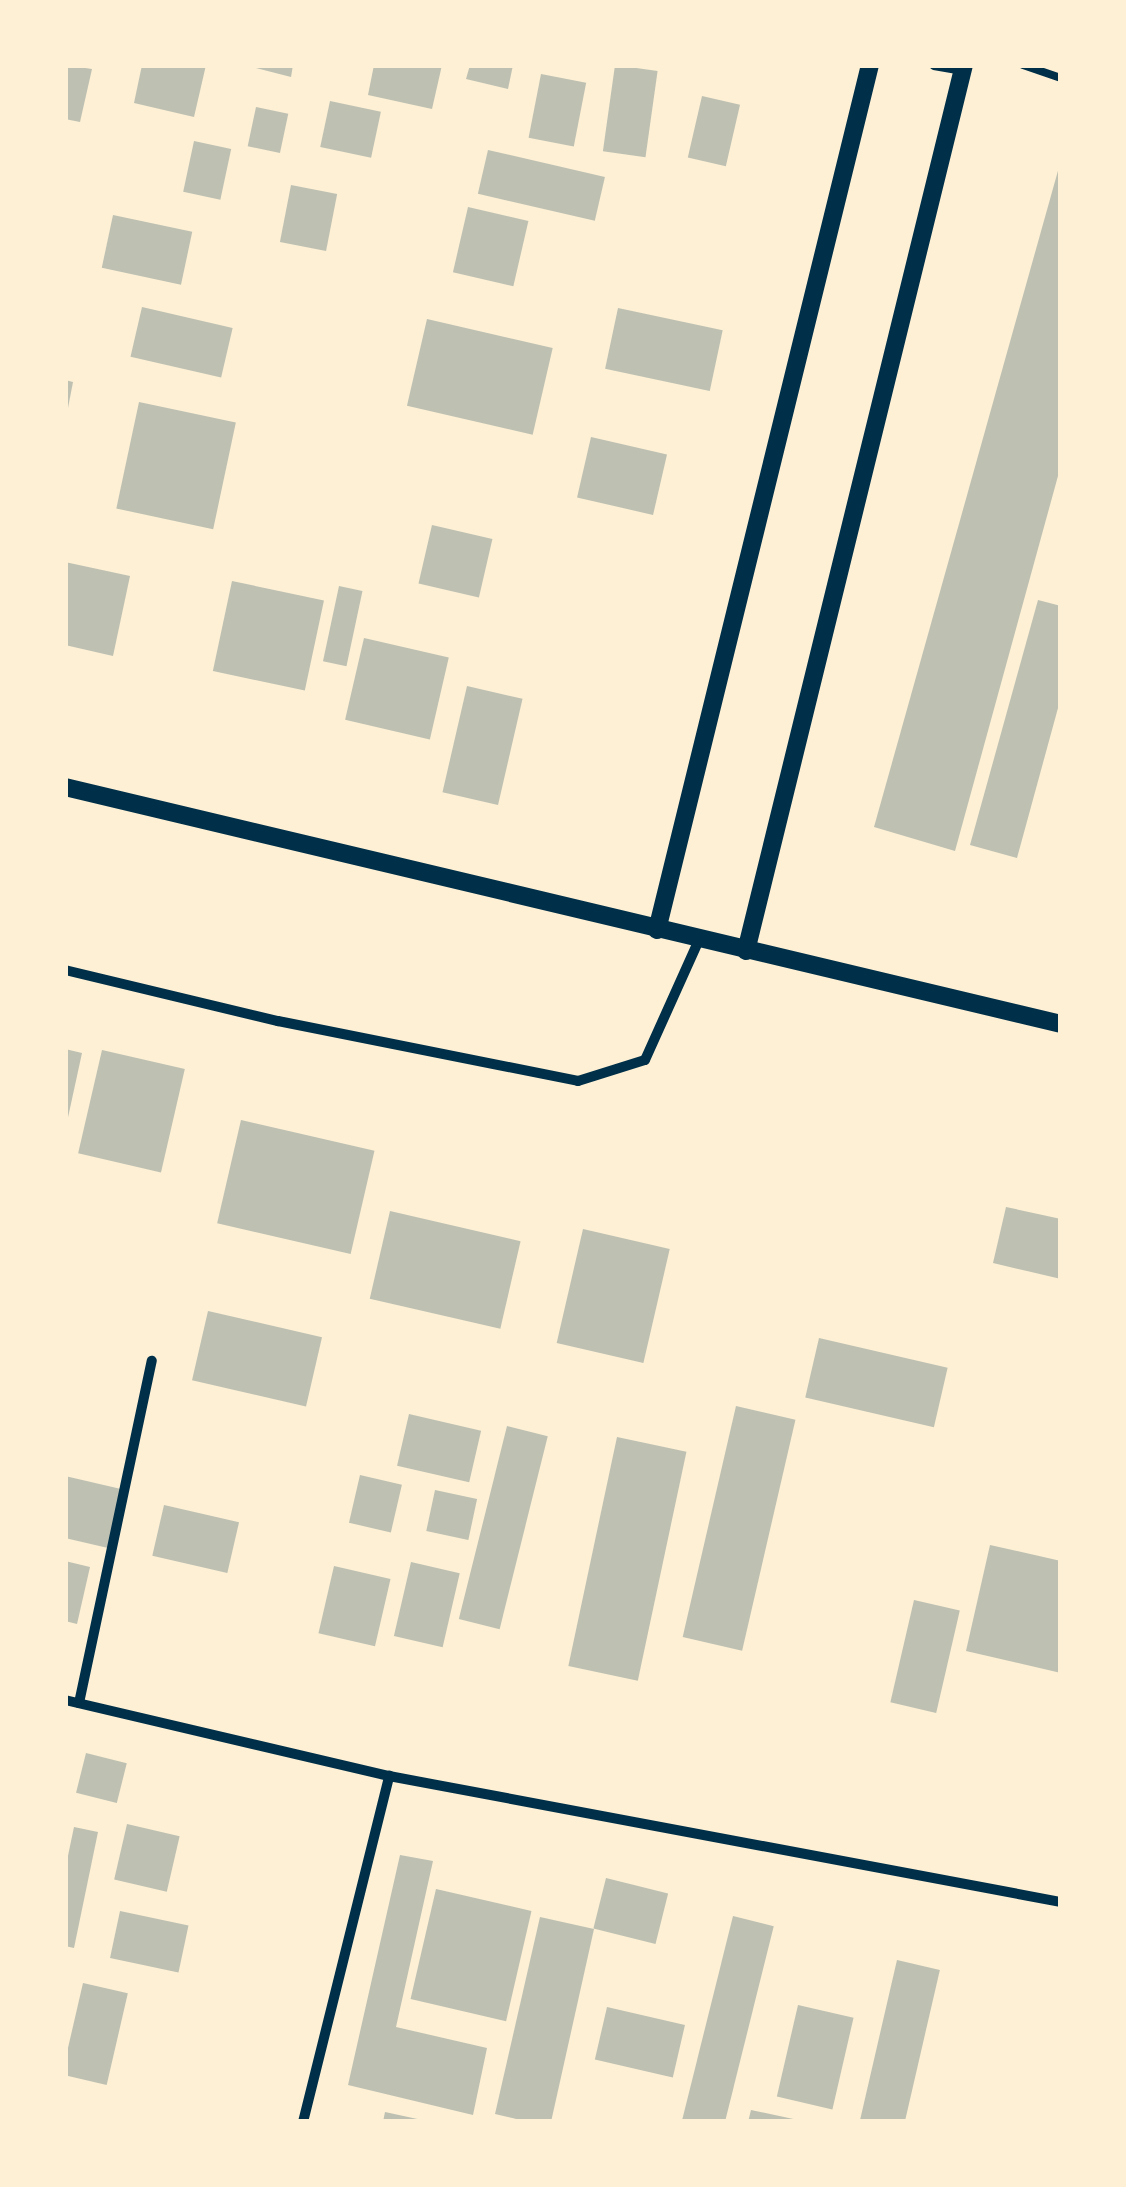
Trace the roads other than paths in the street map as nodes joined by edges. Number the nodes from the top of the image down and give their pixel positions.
1 (870, 65) edge
2 (934, 65) edge
3 (1023, 65) edge
4 (963, 68) edge
5 (1061, 78) edge
6 (65, 788) edge
7 (657, 930) junction
8 (699, 940) junction
9 (746, 951) junction
10 (65, 970) edge
11 (1061, 1024) edge
12 (152, 1361) dead end
13 (65, 1700) edge
14 (79, 1703) junction
15 (390, 1776) junction
16 (1061, 1902) edge
17 (303, 2122) edge

1 - 7 street
2 - 4 street
3 - 5 lane
4 - 9 street
6 - 7 street
7 - 8 street
8 - 9 street
8 - 10 street
9 - 11 street
12 - 14 street
13 - 14 street
14 - 15 street
15 - 16 street
15 - 17 street

